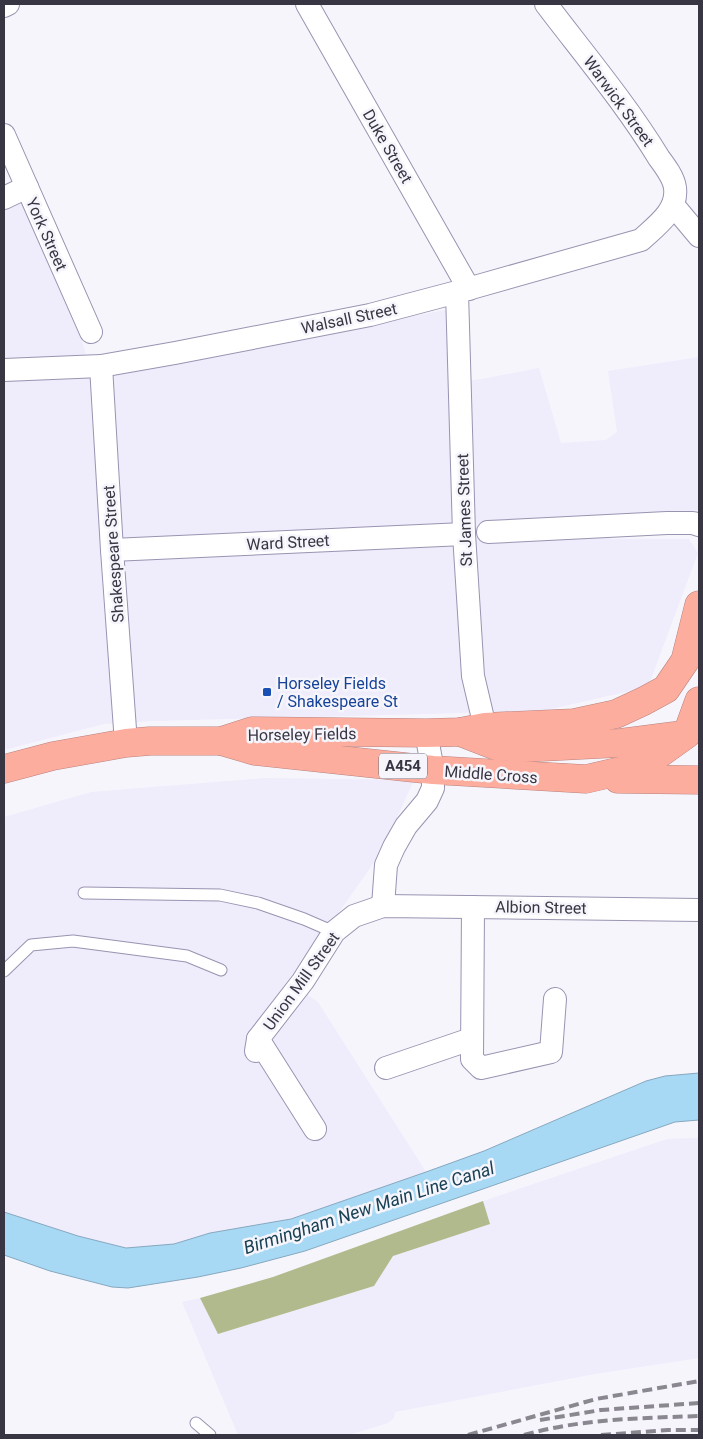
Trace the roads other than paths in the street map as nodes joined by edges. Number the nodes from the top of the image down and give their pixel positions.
1 (8, 4) edge
2 (307, 4) edge
3 (546, 4) edge
4 (4, 6) edge
5 (4, 135) edge
6 (27, 188) junction
7 (4, 198) edge
8 (673, 205) junction
9 (699, 236) edge
10 (463, 291) junction
11 (91, 332) dead end
12 (101, 366) junction
13 (4, 370) edge
14 (699, 525) edge
15 (488, 532) dead end
16 (464, 534) junction
17 (112, 550) junction
18 (699, 605) edge
19 (666, 689) junction
20 (699, 701) edge
21 (472, 729) junction
22 (426, 733) junction
23 (695, 736) edge
24 (222, 741) junction
25 (126, 743) junction
26 (4, 770) edge
27 (433, 770) junction
28 (586, 779) junction
29 (699, 780) edge
30 (84, 893) dead end
31 (383, 906) junction
32 (473, 907) junction
33 (699, 910) edge
34 (334, 932) junction
35 (6, 964) edge
36 (221, 970) dead end
37 (555, 999) dead end
38 (471, 1039) junction
39 (386, 1068) dead end
40 (315, 1129) dead end
41 (196, 1423) dead end
42 (210, 1435) edge

1 - 4 street
2 - 10 street, Duke Street
3 - 8 street, Warwick Street
5 - 6 street, York Street
6 - 7 street
6 - 11 street, York Street
8 - 9 street
8 - 10 street, Walsall Street
10 - 12 street, Walsall Street
10 - 16 street, St James Street
12 - 13 street, Walsall Street
12 - 17 street, Shakespeare Street
14 - 15 street
16 - 17 street, Ward Street
16 - 21 street, St James Street
17 - 25 street, Shakespeare Street
18 - 19 highway, A454
19 - 21 highway, Horseley Fields / A454
19 - 23 highway
20 - 23 highway
21 - 22 highway, Horseley Fields / A454
21 - 23 highway
22 - 24 highway, Horseley Fields / A454
22 - 27 street
23 - 28 highway, Middle Cross / A454
24 - 25 highway, Horseley Fields / A454
24 - 27 highway, Middle Cross / A454
25 - 26 highway, Horseley Fields / A454
27 - 28 highway, Middle Cross / A454
27 - 31 street
28 - 29 highway, A454
30 - 34 lane
31 - 32 street, Albion Street
31 - 34 street, Union Mill Street
32 - 33 street, Albion Street
32 - 38 street
34 - 40 street, Union Mill Street
35 - 36 lane
37 - 38 street
38 - 39 street
41 - 42 lane

